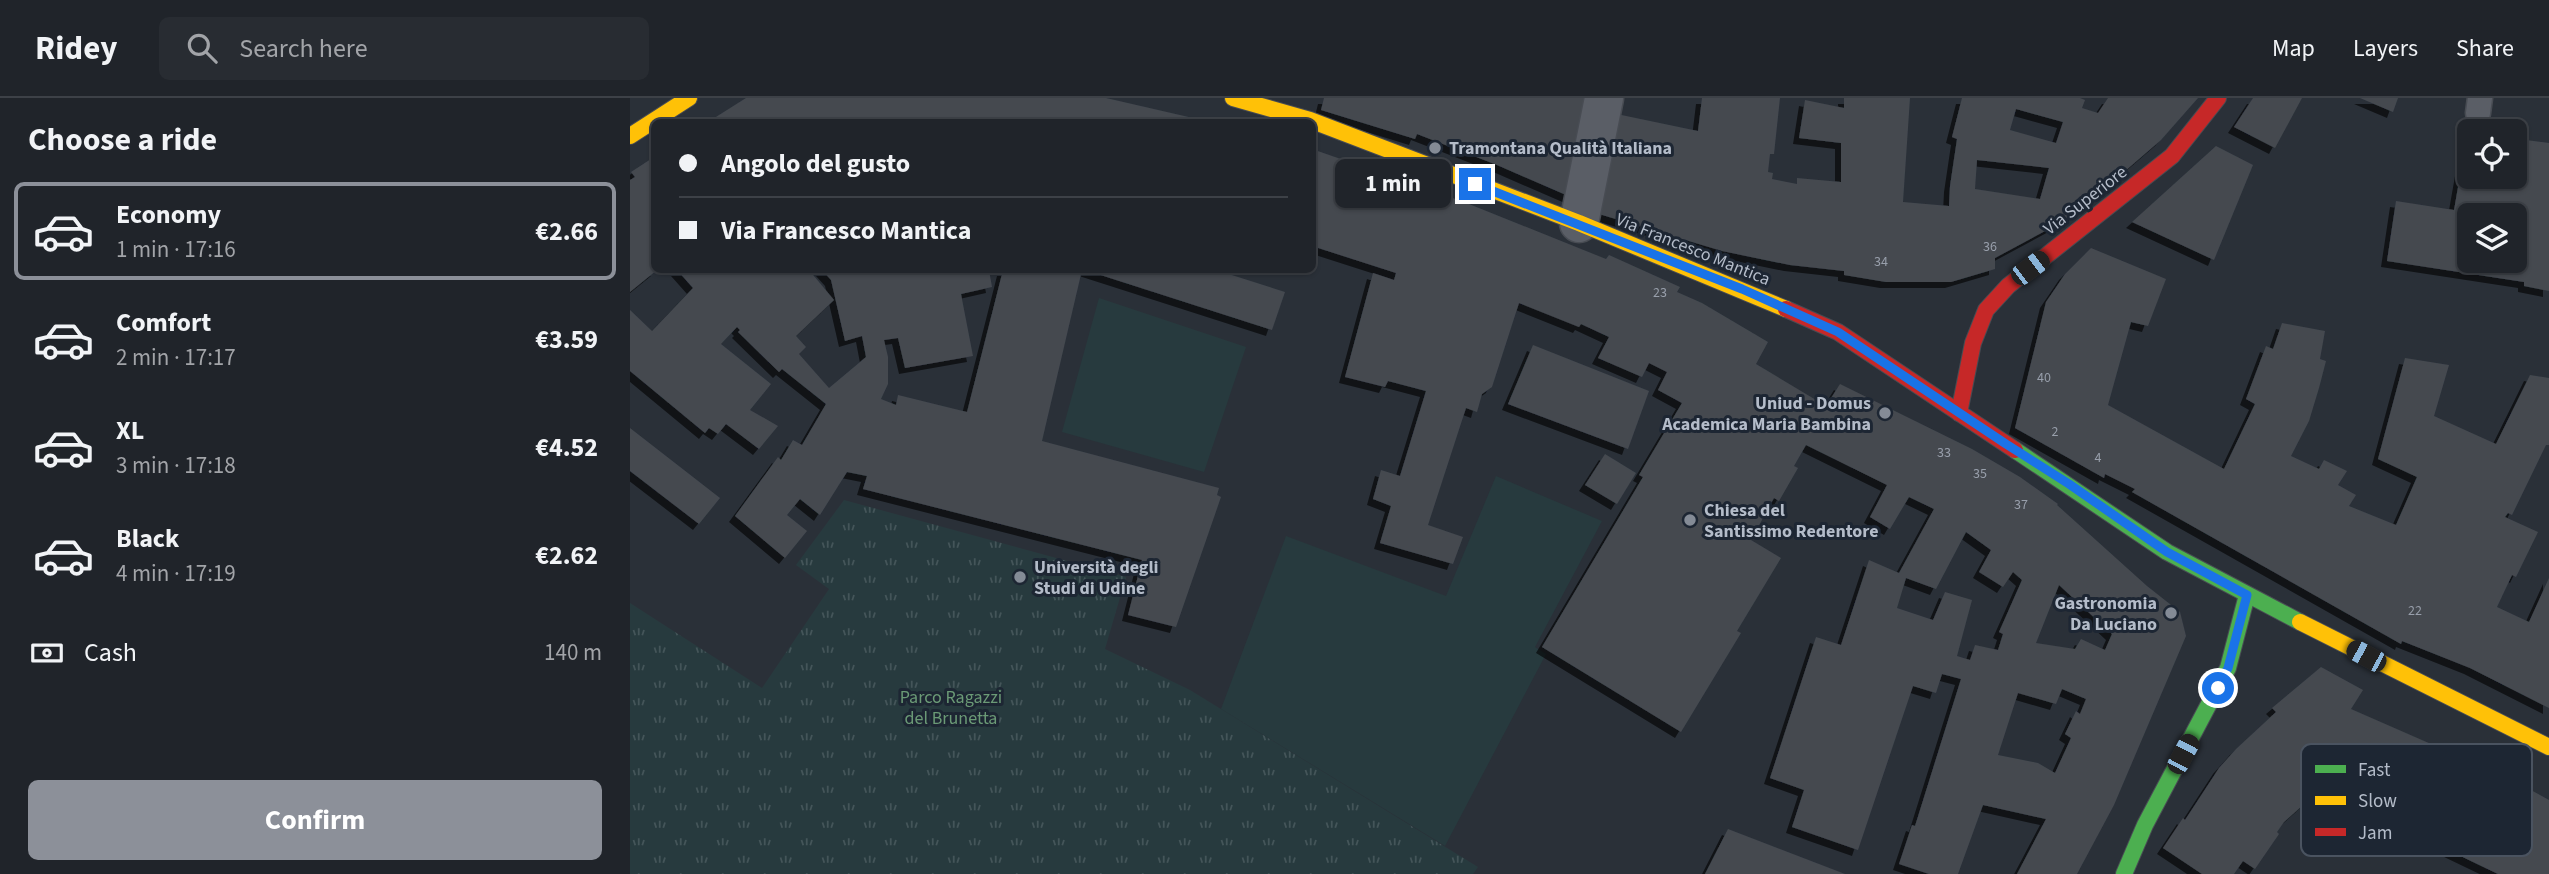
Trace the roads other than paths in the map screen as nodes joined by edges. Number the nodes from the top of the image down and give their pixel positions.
1 (689, 98) edge
2 (1233, 98) edge
3 (1604, 98) edge
4 (2218, 98) edge
5 (1313, 109) edge
6 (656, 119) edge
7 (651, 122) edge
8 (630, 136) edge
9 (1579, 223) junction
10 (1959, 413) junction
11 (2247, 595) junction
12 (2549, 747) edge
13 (2123, 874) edge

1 - 6 street
2 - 5 street, Via Francesco Mantica
3 - 9 street
4 - 10 street, Via Superiore
5 - 9 street, Via Francesco Mantica
7 - 8 street
9 - 10 street, Via Francesco Mantica
10 - 11 street, Via Francesco Mantica
11 - 12 street, Via Francesco Mantica
11 - 13 street

